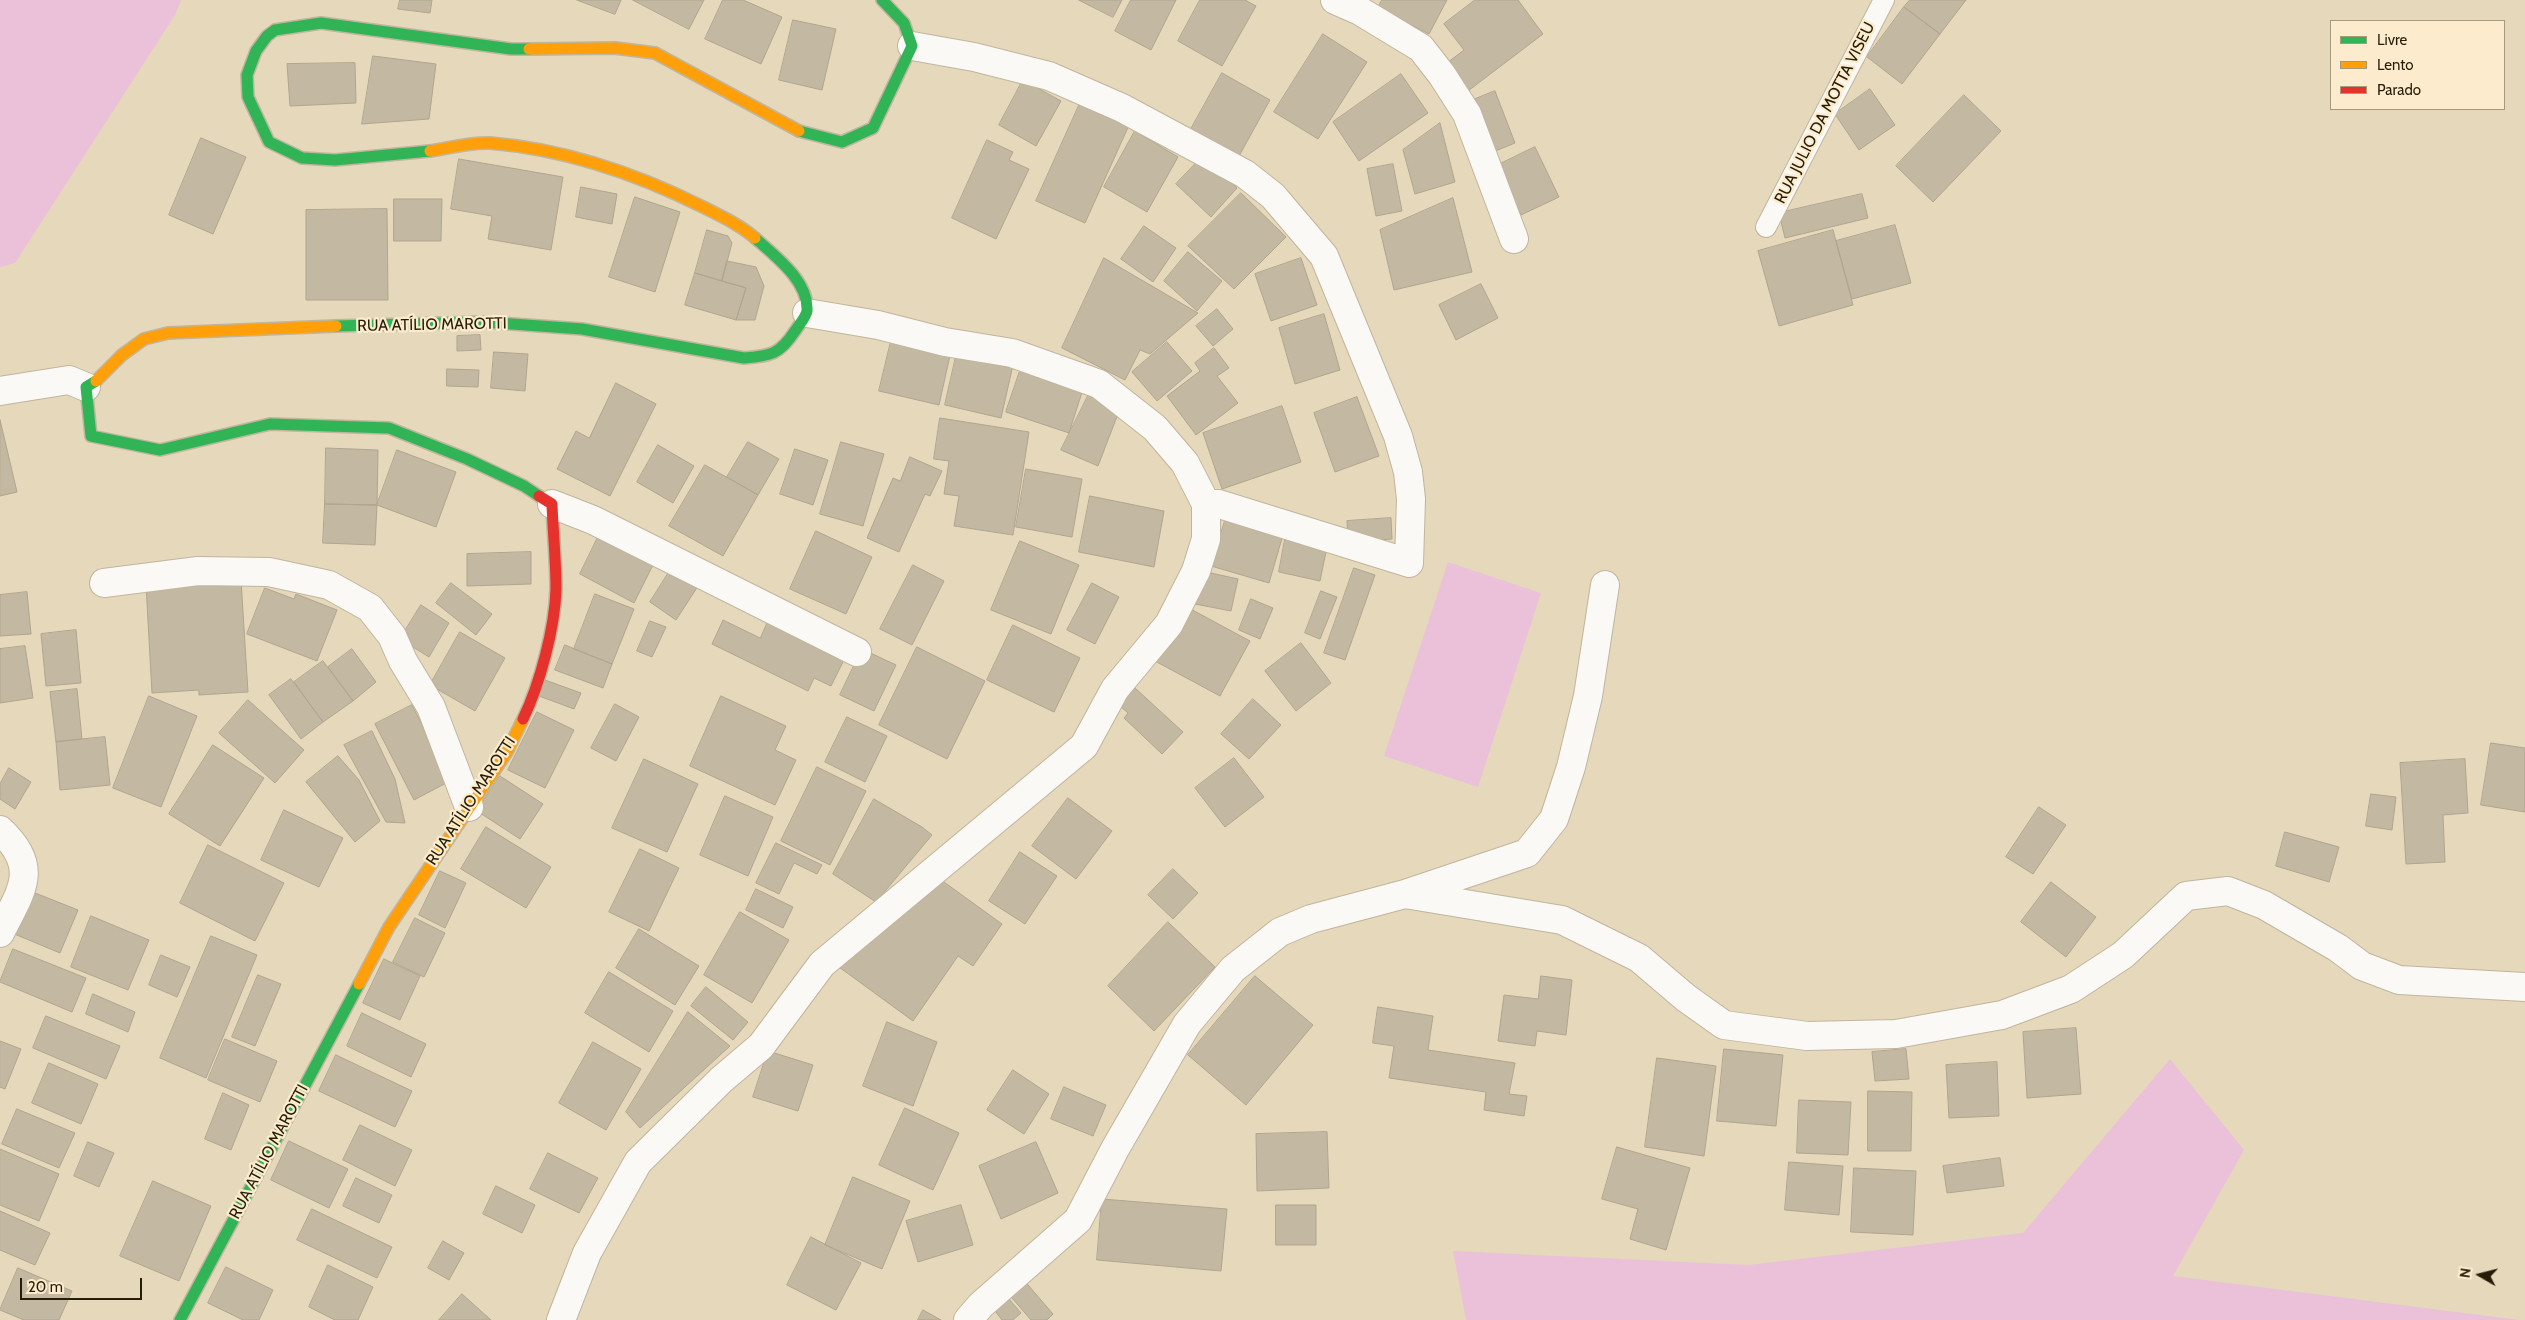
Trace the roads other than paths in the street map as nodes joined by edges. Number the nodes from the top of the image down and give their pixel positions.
1 (882, 0) edge
2 (1335, 0) edge
3 (1884, 0) edge
4 (912, 46) junction
5 (1766, 226) dead end
6 (1514, 239) dead end
7 (807, 313) junction
8 (86, 387) junction
9 (0, 391) edge
10 (552, 504) junction
11 (1206, 504) junction
12 (104, 584) dead end
13 (1605, 586) dead end
14 (857, 652) dead end
15 (469, 808) junction
16 (0, 830) edge
17 (1405, 894) junction
18 (0, 933) edge
19 (2525, 988) edge
20 (180, 1320) edge
21 (561, 1320) edge
22 (968, 1320) edge

1 - 4 street
2 - 6 street
3 - 5 lane, RUA JULIO DA MOTTA VISEU
4 - 7 street
4 - 11 street
7 - 8 street, RUA ATÍLIO MAROTTI
7 - 11 street
8 - 9 street
8 - 10 street
10 - 14 street
10 - 15 street, RUA ATÍLIO MAROTTI
11 - 21 street
12 - 15 street
13 - 17 street
15 - 20 street, RUA ATÍLIO MAROTTI
16 - 18 street
17 - 19 street
17 - 22 street

